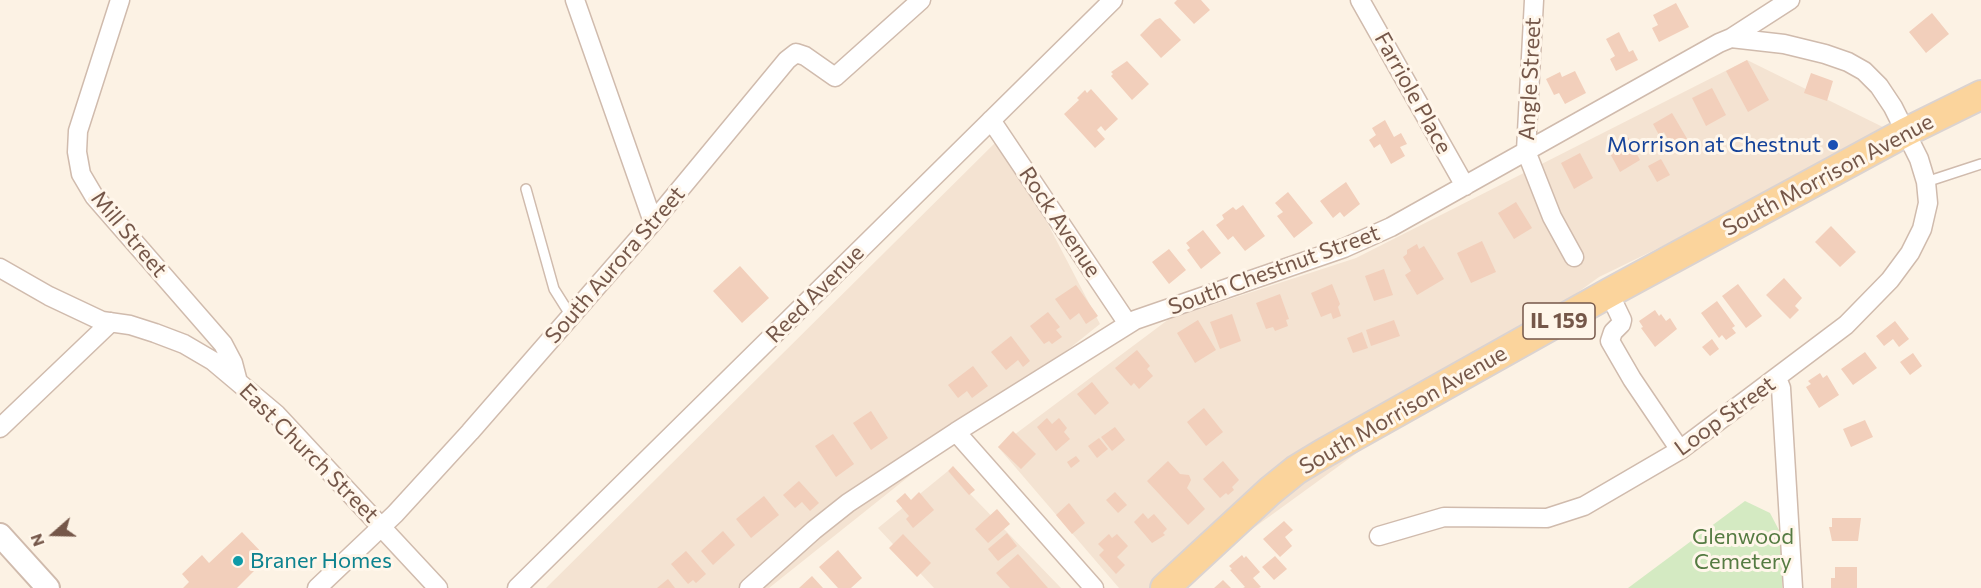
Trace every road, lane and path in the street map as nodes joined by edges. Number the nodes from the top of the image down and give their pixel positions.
1 (120, 0) edge
2 (574, 0) edge
3 (921, 0) edge
4 (1113, 0) edge
5 (1360, 0) edge
6 (1534, 0) edge
7 (1790, 0) edge
8 (1731, 38) junction
9 (1981, 95) edge
10 (991, 120) junction
11 (1906, 132) junction
12 (1526, 151) junction
13 (1981, 164) edge
14 (1926, 182) junction
15 (1465, 186) junction
16 (526, 189) dead end
17 (653, 222) junction
18 (1574, 257) dead end
19 (0, 268) edge
20 (1609, 293) junction
21 (571, 316) junction
22 (111, 322) junction
23 (1128, 324) junction
24 (1777, 378) junction
25 (238, 382) junction
26 (0, 428) edge
27 (956, 432) junction
28 (1680, 450) junction
29 (382, 527) junction
30 (0, 535) edge
31 (1379, 536) dead end
32 (48, 588) edge
33 (317, 588) edge
34 (438, 588) edge
35 (517, 588) edge
36 (749, 588) edge
37 (1094, 588) edge
38 (1165, 588) edge
39 (1793, 588) edge

1 - 25 street, Mill Street
2 - 17 street
3 - 17 street, South Aurora Street
4 - 10 street, Reed Avenue
5 - 15 street, Farriole Place
6 - 12 street, Angle Street
7 - 8 street, South Chestnut Street
8 - 11 street
8 - 12 street, South Chestnut Street
9 - 11 main road, South Morrison Avenue / IL 159
10 - 23 street, Rock Avenue
10 - 35 street, Reed Avenue
11 - 14 street, Loop Street
11 - 20 main road, South Morrison Avenue / IL 159
12 - 15 street, South Chestnut Street
12 - 18 street, Angle Street
13 - 14 lane
14 - 24 street, Loop Street
15 - 23 street, South Chestnut Street
16 - 21 lane
17 - 21 street, South Aurora Street
19 - 22 street, East Church Street
20 - 28 street
20 - 38 main road, South Morrison Avenue / IL 159
21 - 29 street, South Aurora Street
22 - 25 street, East Church Street
22 - 26 street
23 - 27 street, South Chestnut Street
24 - 28 street, Loop Street
24 - 39 street
25 - 29 street, East Church Street
27 - 36 street, South Chestnut Street
27 - 37 street
28 - 31 street, Loop Street
29 - 33 street, South Aurora Street
29 - 34 street, East Church Street
30 - 32 street

